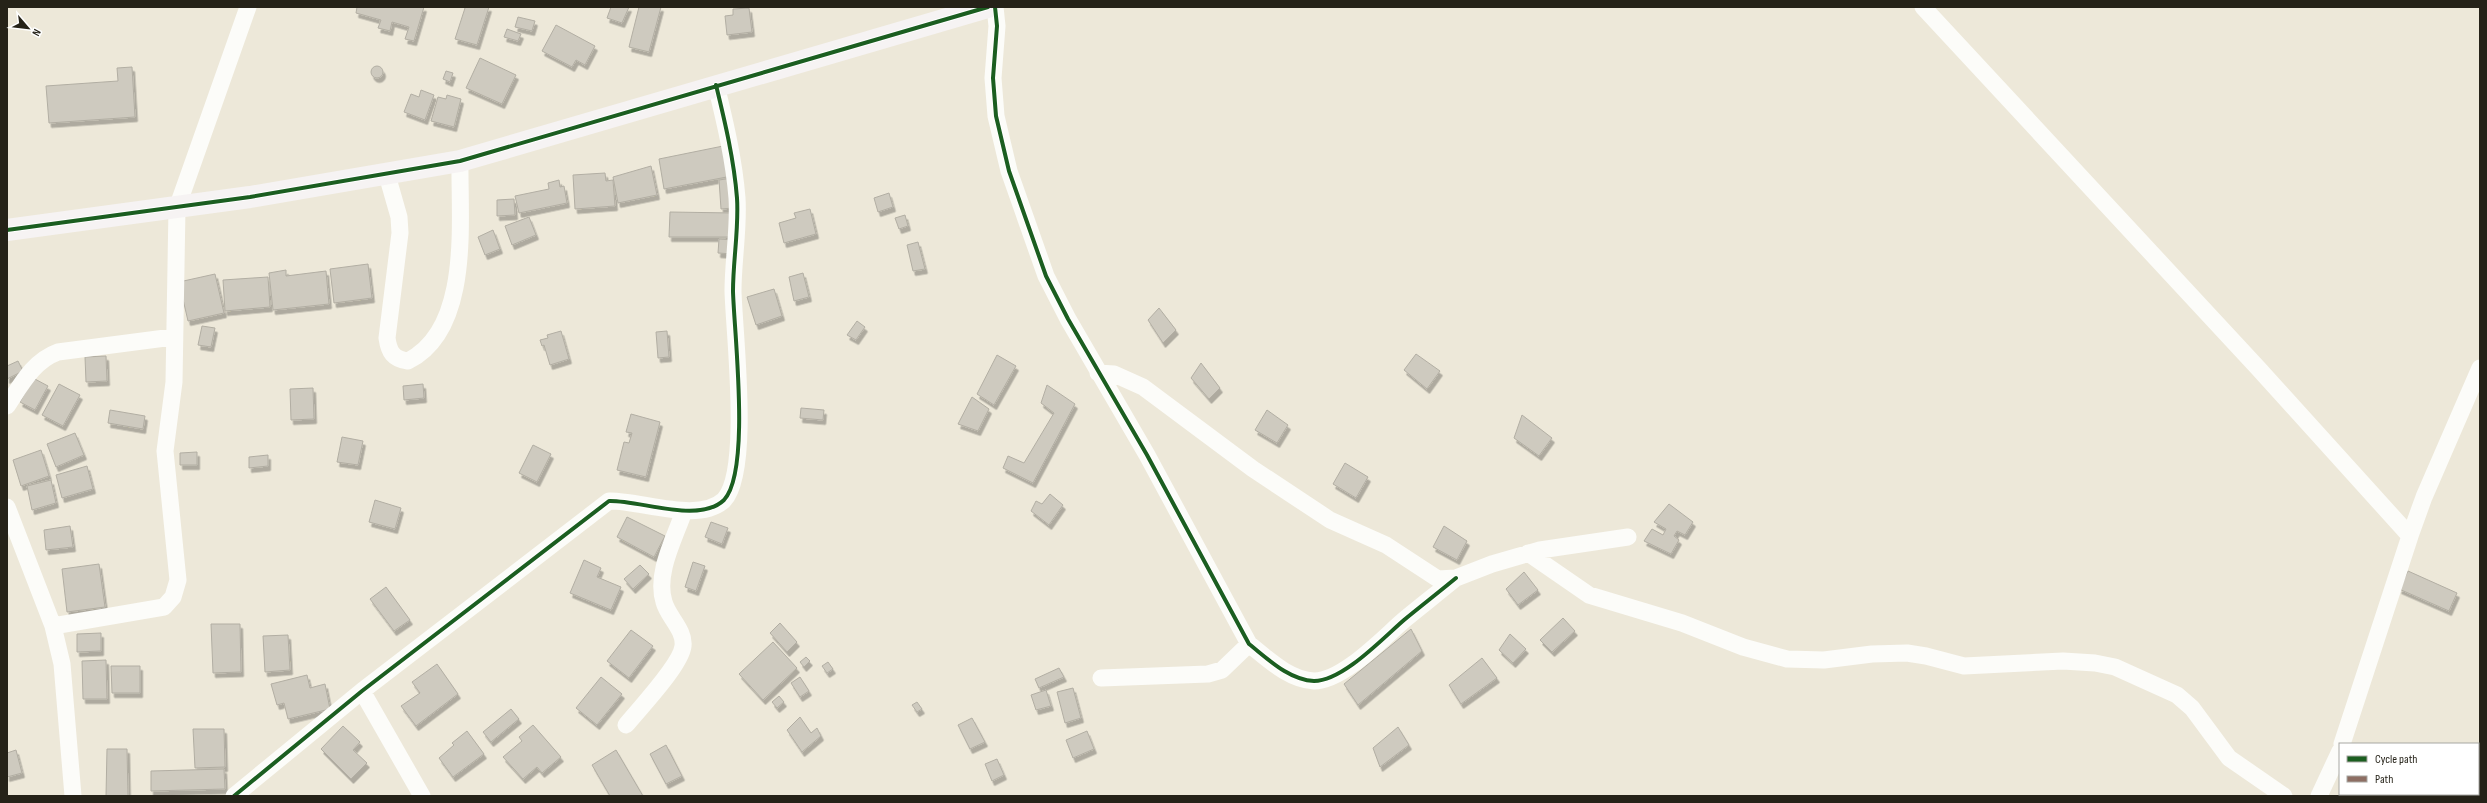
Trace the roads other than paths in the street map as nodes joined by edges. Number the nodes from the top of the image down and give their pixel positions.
1 (248, 7) edge
2 (988, 7) edge
3 (995, 7) edge
4 (1923, 7) edge
5 (716, 85) junction
6 (460, 161) junction
7 (387, 174) junction
8 (177, 208) junction
9 (7, 230) edge
10 (174, 337) junction
11 (2480, 368) edge
12 (1098, 373) junction
13 (7, 406) edge
14 (7, 507) edge
15 (684, 511) junction
16 (2410, 536) junction
17 (1628, 537) dead end
18 (1528, 553) junction
19 (1456, 578) junction
20 (53, 626) junction
21 (1249, 644) junction
22 (1101, 678) dead end
23 (362, 691) junction
24 (626, 725) dead end
25 (2342, 743) edge
26 (2339, 753) edge
27 (73, 796) edge
28 (234, 796) edge
29 (422, 796) edge
30 (2284, 796) edge
31 (2319, 796) edge

1 - 8 street
2 - 5 street
3 - 12 street
4 - 16 street
5 - 6 street
5 - 15 street
6 - 7 street
6 - 7 street
7 - 8 street
8 - 9 street
8 - 10 street
10 - 13 street
10 - 20 street
11 - 16 street
12 - 19 street
12 - 21 street
14 - 20 street
15 - 23 street
15 - 24 street
16 - 25 street
17 - 18 street
18 - 19 street
18 - 30 street
19 - 21 street
20 - 27 street
21 - 22 street
23 - 28 street
23 - 29 street
26 - 31 street

